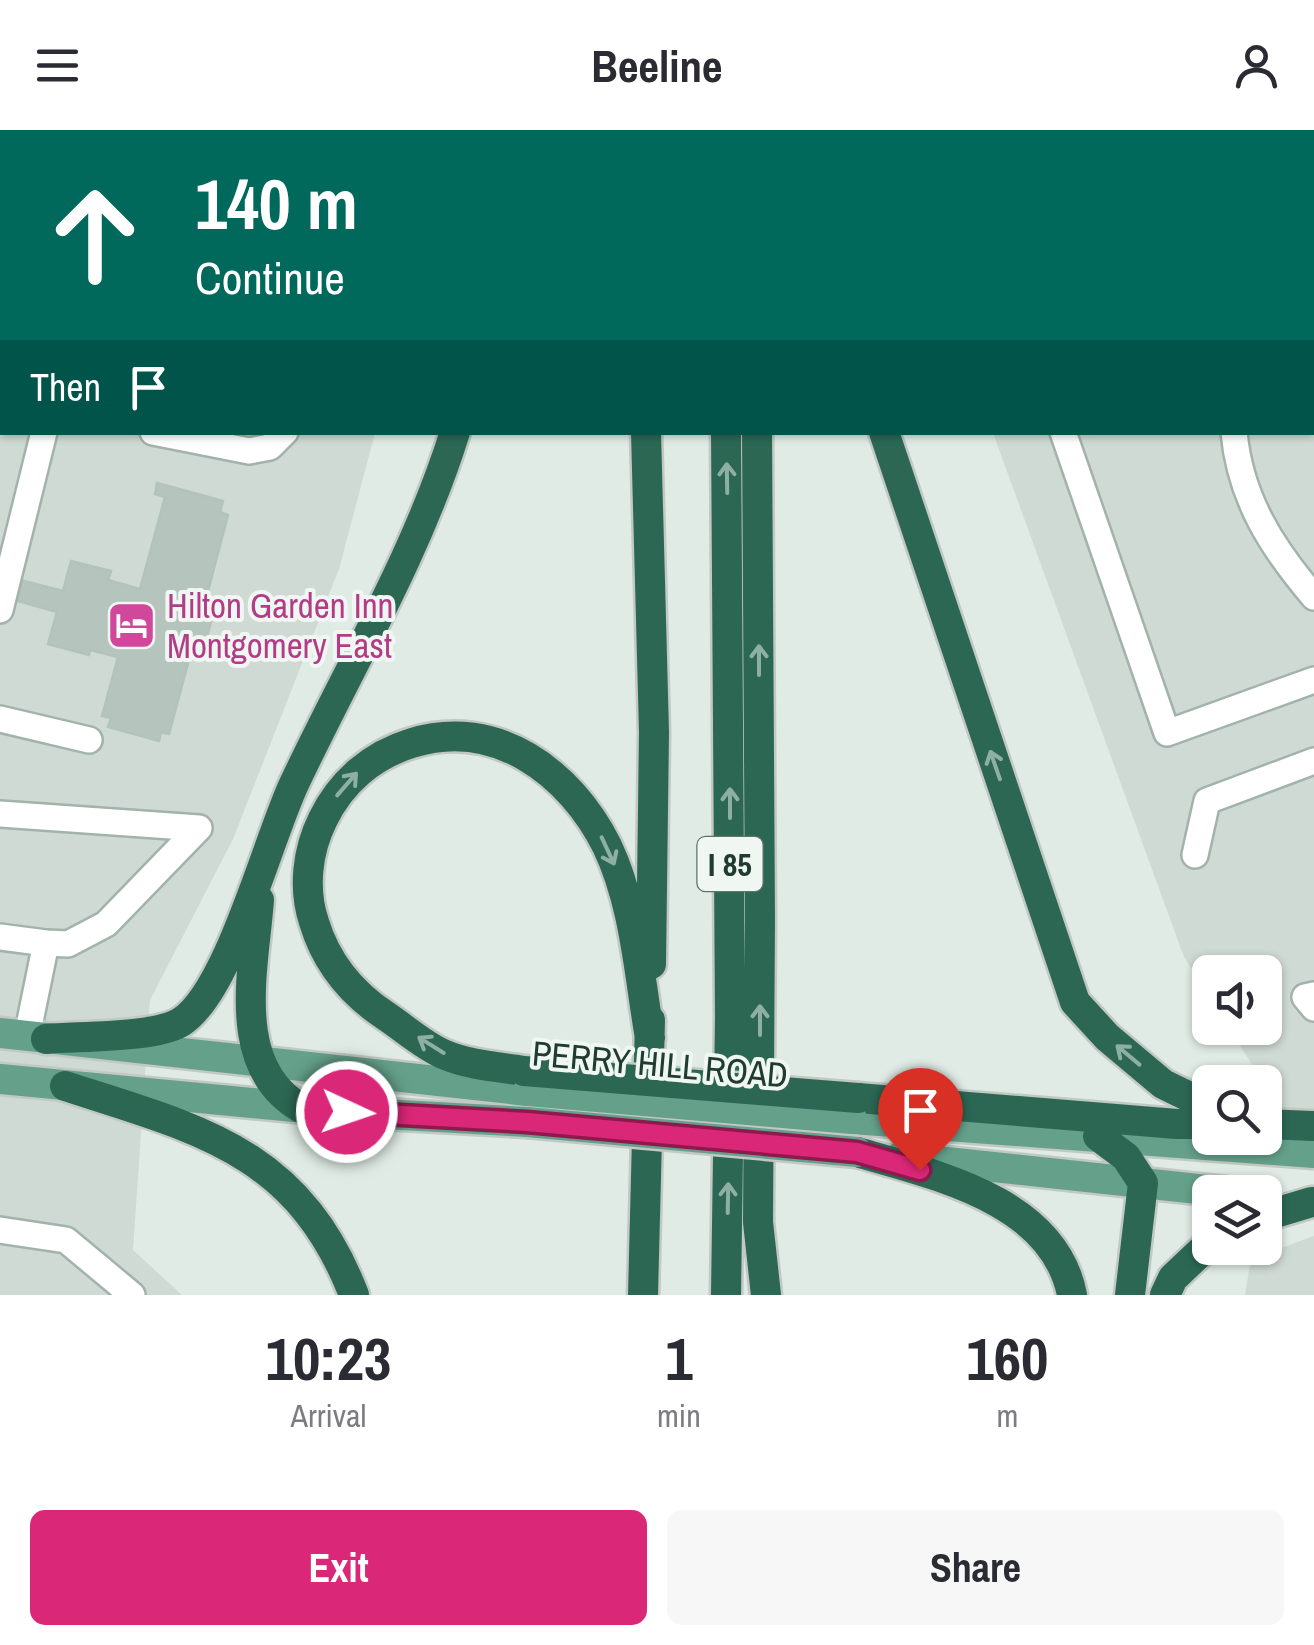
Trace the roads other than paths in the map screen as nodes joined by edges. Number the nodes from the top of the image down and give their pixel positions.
1 (43, 435) edge
2 (170, 435) edge
3 (281, 435) edge
4 (453, 435) edge
5 (646, 435) edge
6 (726, 435) edge
7 (757, 435) edge
8 (885, 435) edge
9 (1064, 435) edge
10 (1234, 435) edge
11 (1314, 598) edge
12 (0, 610) edge
13 (1314, 680) edge
14 (0, 719) edge
15 (89, 740) dead end
16 (1314, 761) edge
17 (0, 814) edge
18 (1196, 855) dead end
19 (262, 872) junction
20 (0, 937) edge
21 (46, 943) junction
22 (1314, 995) edge
23 (1314, 1008) edge
24 (24, 1036) edge
25 (650, 1038) junction
26 (260, 1062) junction
27 (0, 1078) edge
28 (526, 1080) junction
29 (65, 1086) junction
30 (1192, 1098) edge
31 (301, 1108) junction
32 (855, 1109) junction
33 (1192, 1124) edge
34 (1282, 1125) edge
35 (1314, 1126) edge
36 (1098, 1136) junction
37 (857, 1152) junction
38 (1314, 1153) edge
39 (1142, 1183) junction
40 (1192, 1188) edge
41 (1282, 1199) edge
42 (1313, 1202) edge
43 (1282, 1211) edge
44 (0, 1230) edge
45 (1192, 1260) edge
46 (132, 1295) edge
47 (354, 1295) edge
48 (644, 1295) edge
49 (726, 1295) edge
50 (766, 1295) edge
51 (1072, 1295) edge
52 (1130, 1295) edge
53 (1165, 1295) edge

1 - 12 lane
2 - 3 lane
4 - 19 highway
5 - 25 highway, I 85
49 -> 6 highway, I 85
50 -> 7 highway
30 -> 8 highway
9 - 13 lane
10 - 11 lane
14 - 15 lane
16 - 18 lane
17 - 21 lane
19 - 24 highway
19 - 26 highway
20 - 21 lane
21 - 24 lane
22 - 23 lane
24 - 26 main road, PERRY HILL ROAD
28 -> 25 highway
25 - 48 highway, I 85
26 - 28 main road, PERRY HILL ROAD
26 - 31 highway
27 - 29 main road, PERRY HILL ROAD
28 - 32 highway, bridge
29 - 31 main road, PERRY HILL ROAD
29 - 47 highway
31 - 37 main road, PERRY HILL ROAD, bridge
32 - 33 highway
32 - 36 main road
34 - 35 highway
36 - 38 main road
36 - 39 highway
37 - 39 main road, PERRY HILL ROAD
37 - 51 highway
39 - 40 main road, PERRY HILL ROAD
39 - 52 highway
41 - 42 main road
42 - 43 highway
44 - 46 lane
45 - 53 highway

